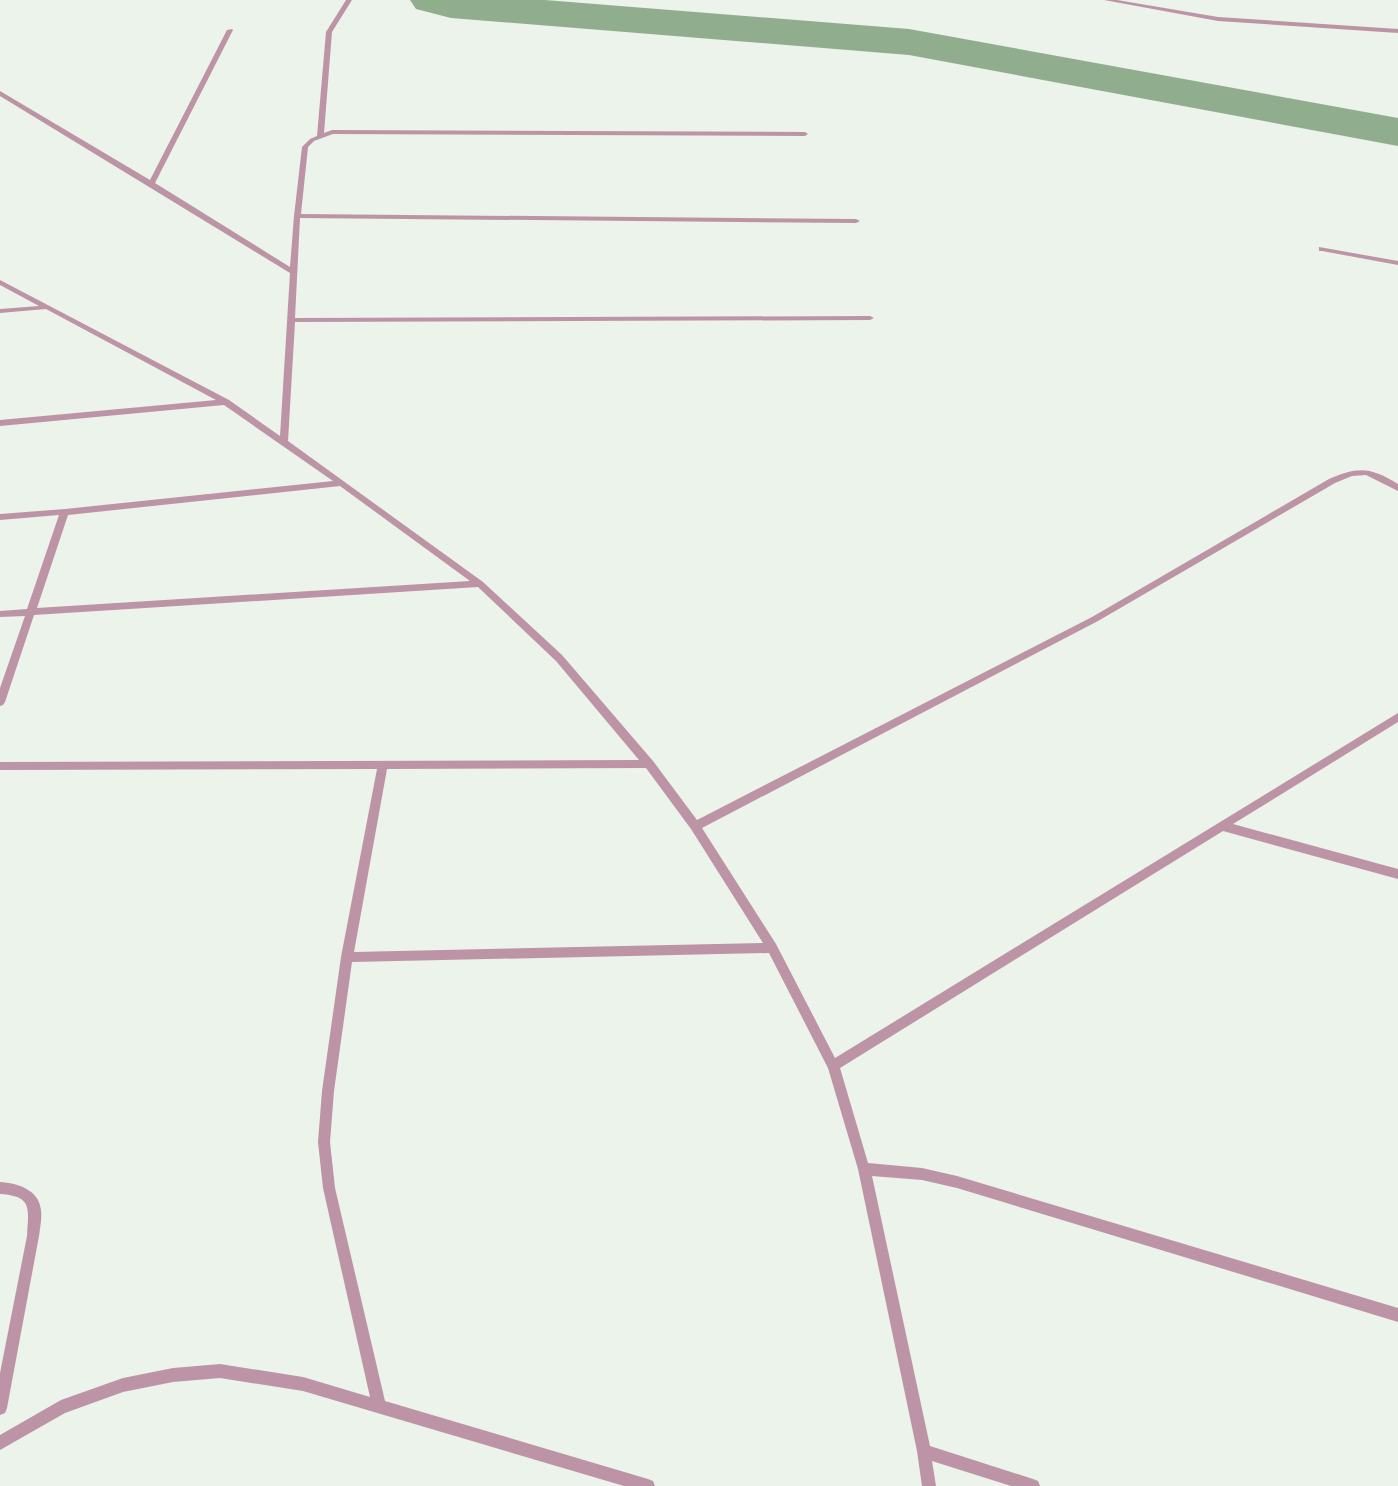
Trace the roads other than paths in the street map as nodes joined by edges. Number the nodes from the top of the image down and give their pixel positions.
1 (349, 0) edge
2 (1107, 0) edge
3 (230, 30) dead end
4 (1398, 31) edge
5 (0, 93) edge
6 (805, 134) dead end
7 (320, 136) junction
8 (152, 184) junction
9 (297, 216) junction
10 (856, 221) dead end
11 (1322, 249) dead end
12 (1398, 263) edge
13 (294, 272) junction
14 (0, 282) edge
15 (48, 307) junction
16 (0, 311) edge
17 (870, 318) dead end
18 (291, 320) junction
19 (226, 402) junction
20 (0, 423) edge
21 (284, 443) junction
22 (342, 483) junction
23 (1398, 488) edge
24 (65, 512) junction
25 (0, 517) edge
26 (480, 584) junction
27 (30, 613) junction
28 (0, 614) edge
29 (0, 702) edge
30 (1398, 717) edge
31 (649, 764) junction
32 (383, 765) junction
33 (0, 766) edge
34 (695, 826) junction
35 (1222, 826) junction
36 (1398, 874) edge
37 (772, 948) junction
38 (347, 957) junction
39 (833, 1066) junction
40 (864, 1169) junction
41 (0, 1188) edge
42 (1398, 1315) edge
43 (379, 1407) junction
44 (0, 1408) edge
45 (0, 1443) edge
46 (924, 1451) junction
47 (648, 1486) edge
48 (929, 1486) edge
49 (1033, 1486) edge

1 - 7 street
2 - 4 street
3 - 8 street
5 - 8 street
6 - 7 street
7 - 9 street
8 - 13 street
9 - 10 street
9 - 13 street
11 - 12 street
13 - 18 street
14 - 15 street
15 - 16 street
15 - 19 street
17 - 18 street
18 - 21 street
19 - 20 street
19 - 21 street
21 - 22 street
22 - 24 street
22 - 26 street
23 - 34 street
24 - 25 street
24 - 27 street
26 - 27 street
26 - 31 street
27 - 28 street
27 - 29 street
30 - 35 street
31 - 32 street
31 - 34 street
32 - 33 street
32 - 38 street
34 - 37 street
35 - 36 street
35 - 39 street
37 - 38 street
37 - 39 street
38 - 43 street
39 - 40 street
40 - 42 street
40 - 46 street
41 - 44 street
43 - 45 street
43 - 47 street
46 - 48 street
46 - 49 street

